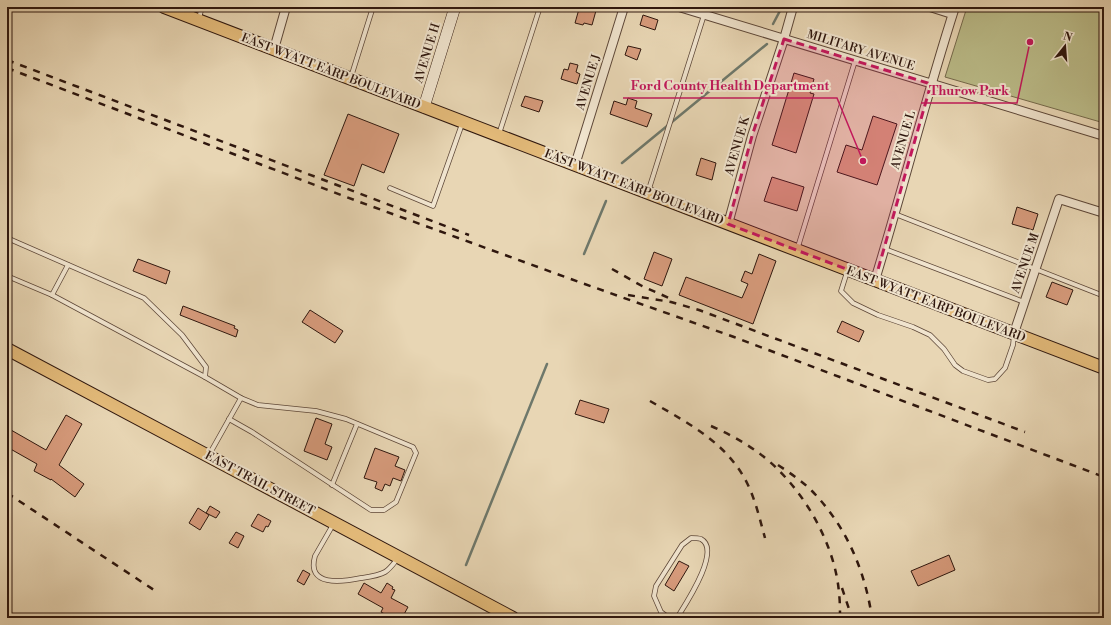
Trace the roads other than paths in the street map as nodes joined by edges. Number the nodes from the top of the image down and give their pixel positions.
1 (164, 7) edge
2 (202, 7) edge
3 (286, 7) edge
4 (373, 7) edge
5 (455, 7) edge
6 (540, 7) edge
7 (624, 7) edge
8 (679, 7) edge
9 (793, 7) edge
10 (930, 7) edge
11 (954, 10) edge
12 (704, 14) junction
13 (199, 20) junction
14 (784, 39) junction
15 (274, 49) junction
16 (856, 61) junction
17 (350, 78) junction
18 (932, 84) junction
19 (424, 107) junction
20 (463, 122) junction
21 (499, 136) junction
22 (1104, 136) edge
23 (575, 165) junction
24 (390, 188) dead end
25 (648, 193) junction
26 (1104, 213) edge
27 (895, 214) junction
28 (728, 224) junction
29 (7, 238) edge
30 (884, 249) junction
31 (797, 250) junction
32 (68, 265) junction
33 (847, 269) junction
34 (1035, 270) junction
35 (7, 276) edge
36 (875, 280) junction
37 (52, 295) junction
38 (1104, 296) edge
39 (1024, 302) junction
40 (1014, 333) junction
41 (7, 349) edge
42 (1104, 368) edge
43 (205, 377) junction
44 (241, 398) junction
45 (230, 419) junction
46 (357, 424) junction
47 (209, 456) junction
48 (332, 485) junction
49 (334, 523) junction
50 (399, 557) junction
51 (512, 618) edge
52 (669, 618) edge
53 (677, 618) edge

1 - 13 main road, EAST WYATT EARP BOULEVARD
2 - 13 lane
3 - 15 street
4 - 17 lane
5 - 19 street, AVENUE H
6 - 21 lane
7 - 23 street, AVENUE J
8 - 12 street, MILITARY AVENUE
9 - 14 street, AVENUE K
10 - 11 street
11 - 18 street, AVENUE L
12 - 14 street, MILITARY AVENUE
12 - 25 lane
13 - 15 main road, EAST WYATT EARP BOULEVARD
14 - 16 street, MILITARY AVENUE
14 - 28 street, AVENUE K
15 - 17 main road, EAST WYATT EARP BOULEVARD
16 - 18 street, MILITARY AVENUE
16 - 31 lane
17 - 19 main road, EAST WYATT EARP BOULEVARD
18 - 22 street, MILITARY AVENUE
18 - 27 street, AVENUE L
19 - 20 main road, EAST WYATT EARP BOULEVARD
20 - 21 main road, EAST WYATT EARP BOULEVARD
20 - 24 lane
21 - 23 main road, EAST WYATT EARP BOULEVARD
23 - 25 main road, EAST WYATT EARP BOULEVARD
25 - 28 main road, EAST WYATT EARP BOULEVARD
26 - 34 street, AVENUE M
27 - 30 street, AVENUE L
27 - 34 lane
28 - 31 main road, EAST WYATT EARP BOULEVARD
29 - 32 lane
30 - 36 street, AVENUE L
30 - 39 lane
31 - 33 main road, EAST WYATT EARP BOULEVARD
32 - 37 lane
32 - 43 lane
33 - 36 main road, EAST WYATT EARP BOULEVARD
33 - 40 lane
34 - 38 lane
34 - 39 street, AVENUE M
35 - 37 lane
36 - 40 main road, EAST WYATT EARP BOULEVARD
37 - 43 lane
39 - 40 street, AVENUE M
40 - 42 main road, EAST WYATT EARP BOULEVARD
41 - 47 main road, EAST TRAIL STREET
43 - 44 lane
44 - 45 lane
44 - 46 lane
45 - 47 lane
45 - 48 lane
46 - 48 lane
46 - 48 lane
47 - 49 main road, EAST TRAIL STREET
49 - 50 main road, EAST TRAIL STREET
49 - 50 lane
50 - 51 main road, EAST TRAIL STREET
52 - 53 lane

